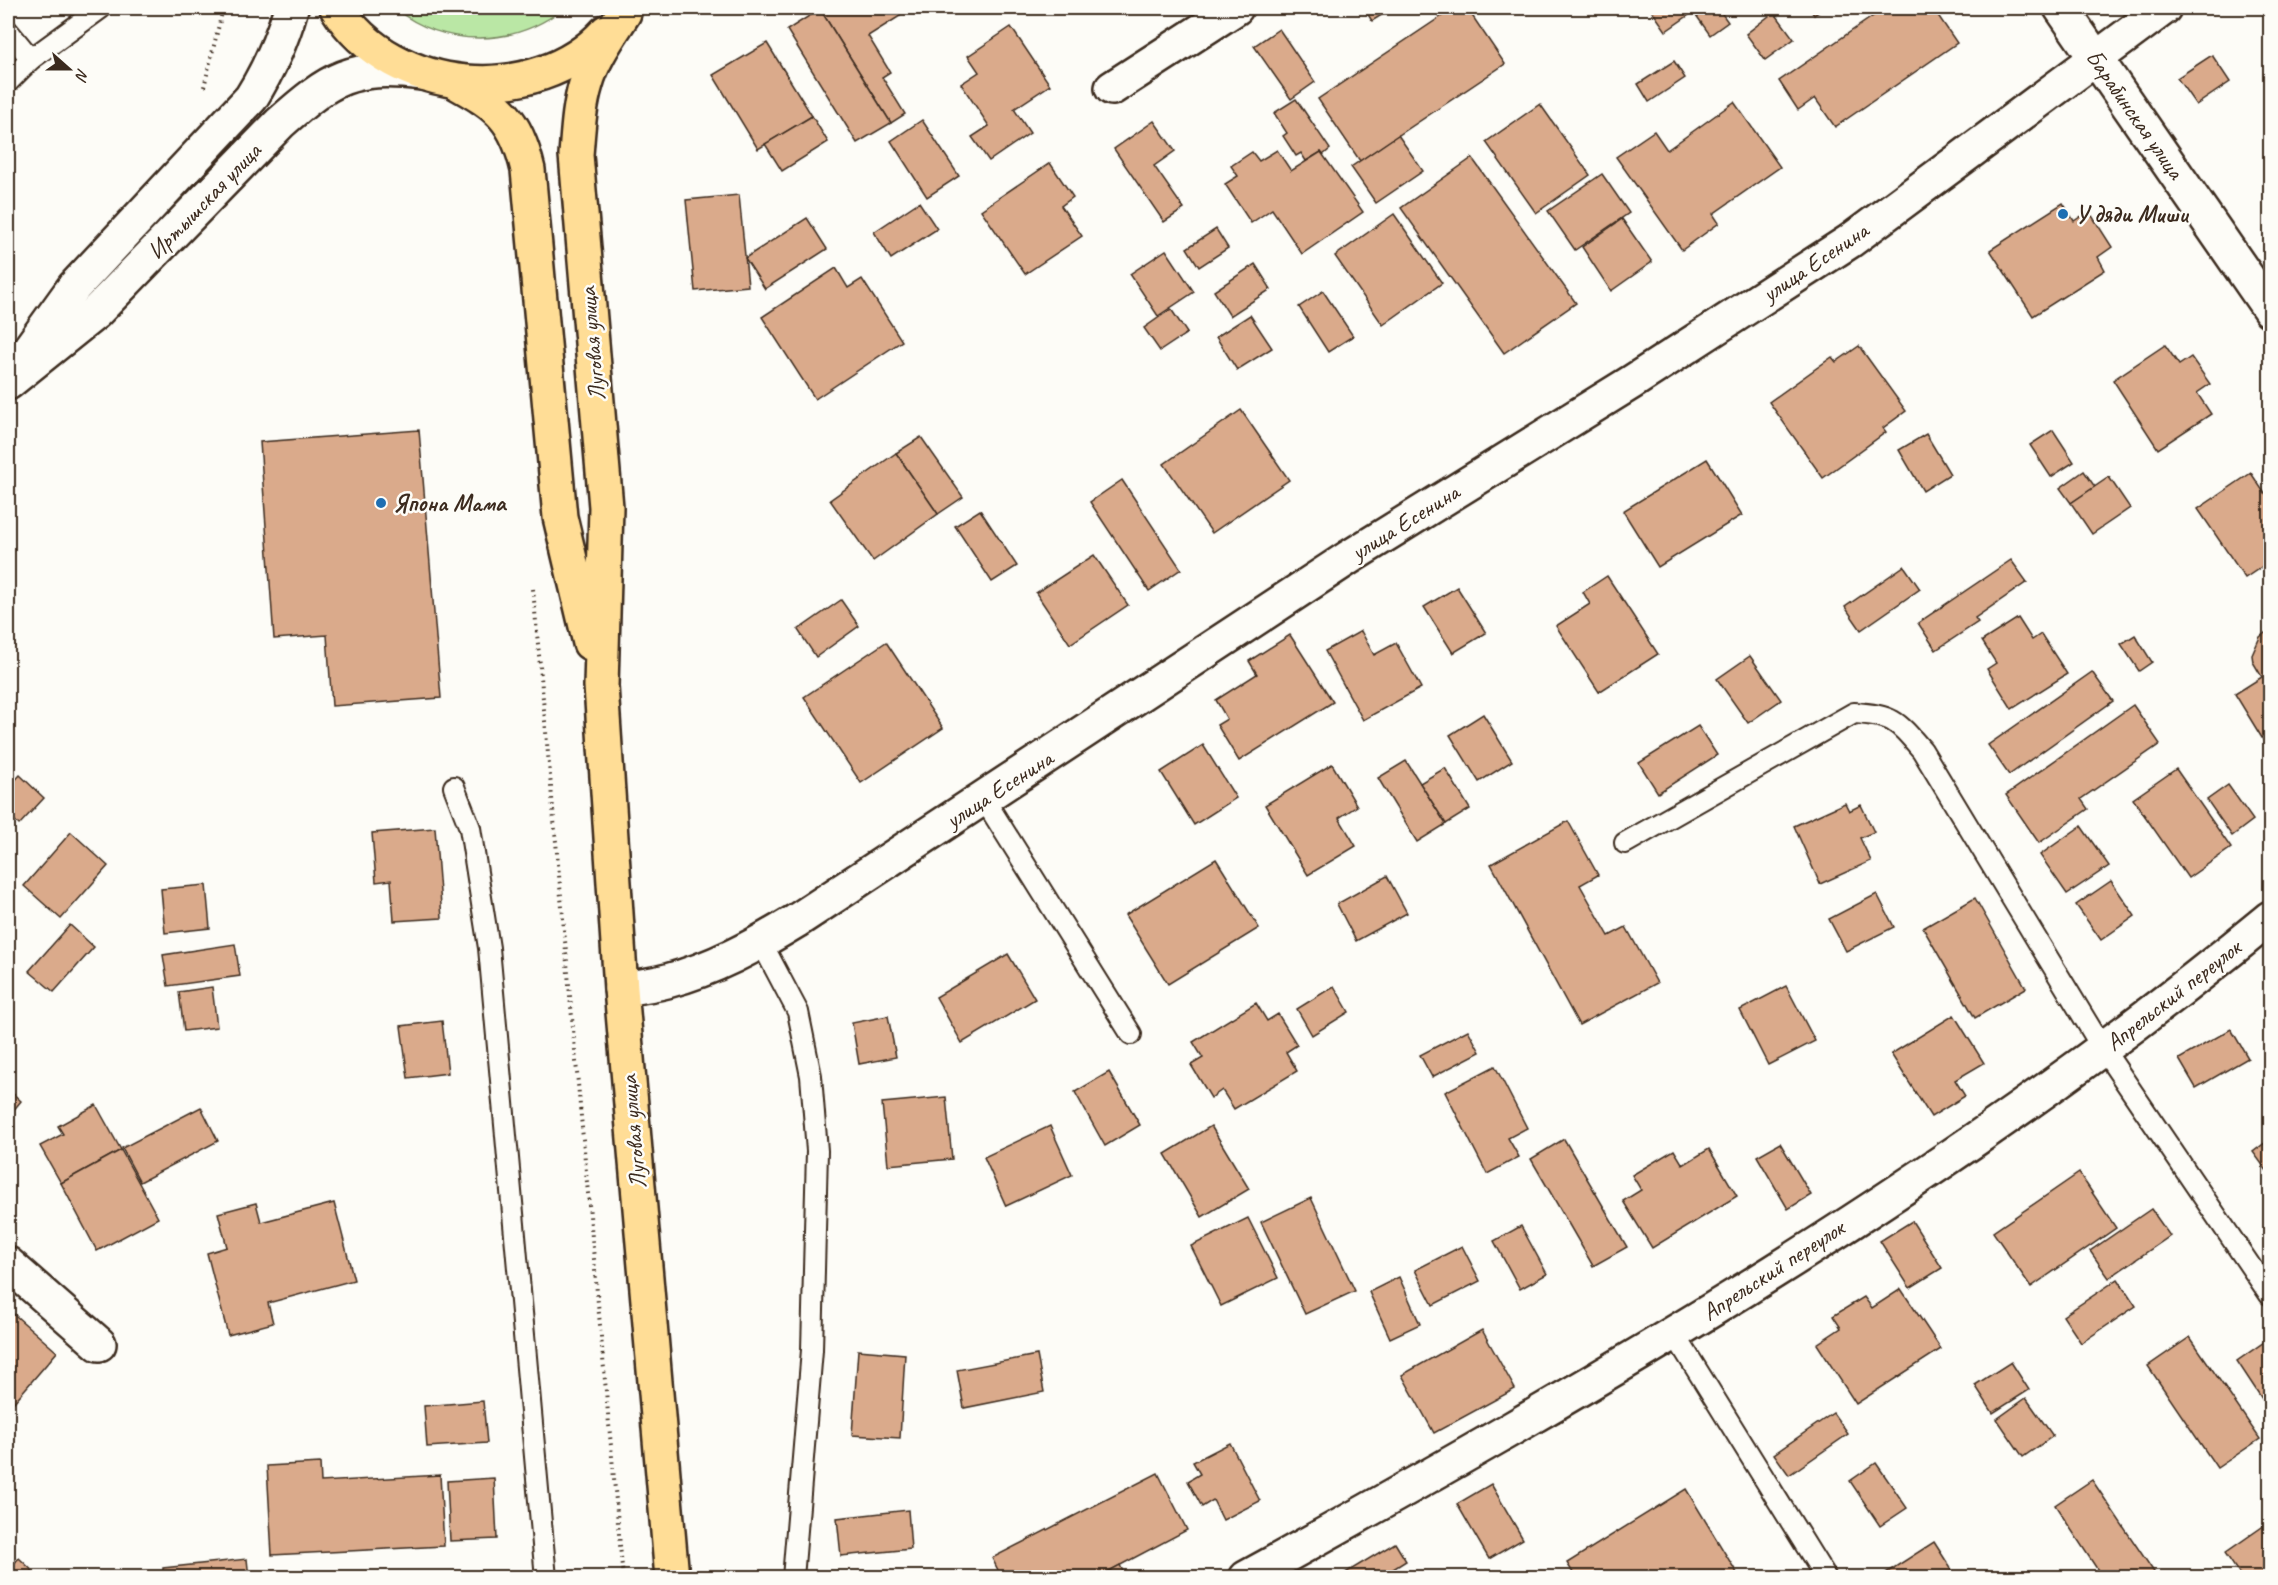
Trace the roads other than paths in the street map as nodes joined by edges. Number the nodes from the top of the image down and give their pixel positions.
1 (101, 8) edge
2 (291, 8) edge
3 (337, 8) edge
4 (1236, 8) edge
5 (2061, 8) edge
6 (2164, 8) edge
7 (625, 10) edge
8 (8, 31) edge
9 (2096, 58) junction
10 (31, 59) junction
11 (438, 77) junction
12 (8, 82) edge
13 (1112, 88) dead end
14 (2271, 310) edge
15 (8, 381) edge
16 (601, 686) junction
17 (454, 787) dead end
18 (984, 799) junction
19 (1625, 843) dead end
20 (2271, 918) edge
21 (761, 942) junction
22 (621, 989) junction
23 (1131, 1034) dead end
24 (2103, 1049) junction
25 (8, 1264) edge
26 (2271, 1295) edge
27 (1674, 1333) junction
28 (99, 1344) dead end
29 (546, 1578) edge
30 (672, 1578) edge
31 (793, 1578) edge
32 (1246, 1578) edge
33 (1826, 1578) edge

1 - 10 lane
2 - 15 street, Иртышская улица
3 - 11 main road
4 - 13 street
5 - 9 street, Барабинская улица
6 - 9 street, улица Есенина
7 - 11 main road
7 - 16 main road, Луговая улица
8 - 10 lane
9 - 14 street, Барабинская улица
9 - 18 street, улица Есенина
10 - 12 lane
11 - 15 street, Иртышская улица
11 - 16 main road, Луговая улица
16 - 22 main road, Луговая улица
17 - 29 lane
18 - 21 street, улица Есенина
18 - 23 lane
19 - 24 lane
20 - 24 street, Апрельский переулок
21 - 22 street, улица Есенина
21 - 31 lane
22 - 30 main road, Луговая улица
24 - 26 lane
24 - 27 street, Апрельский переулок
25 - 28 street
27 - 32 street, Апрельский переулок
27 - 33 lane

